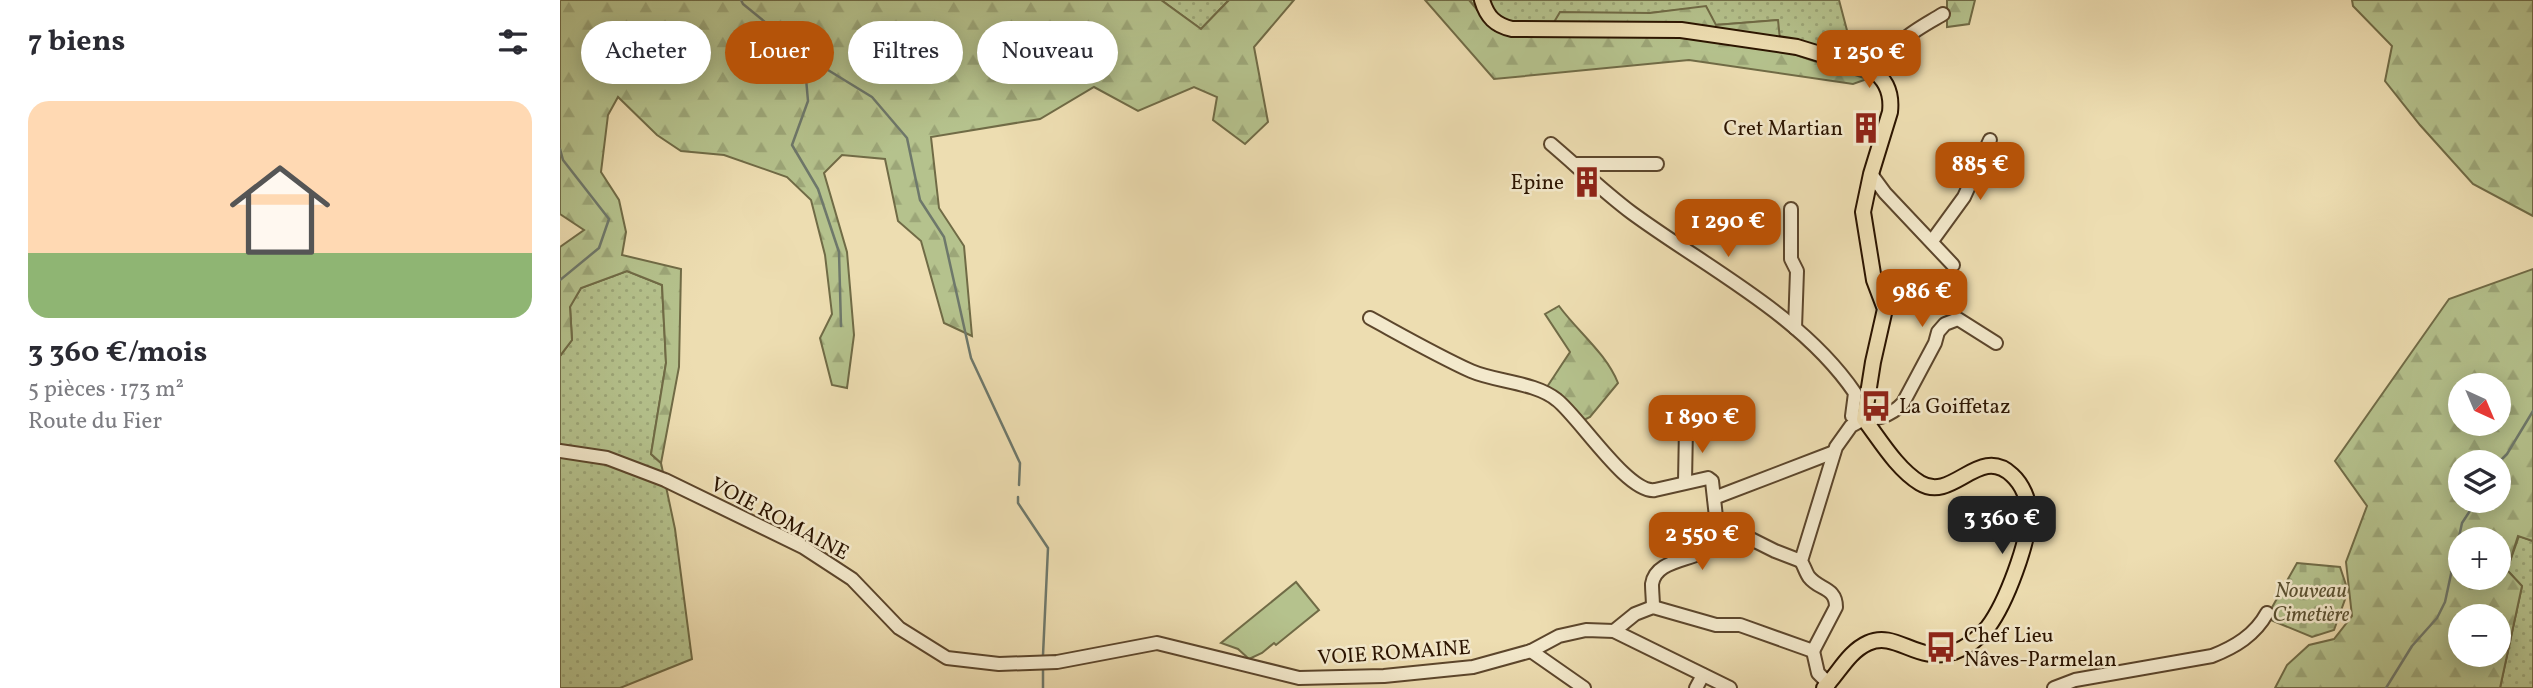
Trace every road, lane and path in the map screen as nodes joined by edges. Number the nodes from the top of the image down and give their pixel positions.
1 (1482, 0) edge
2 (1943, 14) dead end
3 (1881, 76) junction
4 (1990, 140) dead end
5 (1551, 144) dead end
6 (1575, 164) junction
7 (1657, 164) dead end
8 (1871, 174) junction
9 (1791, 209) dead end
10 (1932, 241) junction
11 (1954, 265) dead end
12 (1370, 318) dead end
13 (1795, 328) junction
14 (1996, 343) dead end
15 (1864, 419) junction
16 (1686, 427) dead end
17 (560, 451) edge
18 (1833, 452) junction
19 (1685, 482) junction
20 (1714, 498) junction
21 (1721, 524) junction
22 (1801, 561) junction
23 (1653, 607) junction
24 (2267, 613) dead end
25 (1614, 631) junction
26 (1531, 651) junction
27 (1813, 651) junction
28 (1703, 675) junction
29 (1826, 686) edge
30 (1584, 688) edge
31 (1696, 688) edge
32 (1730, 688) edge
33 (2054, 688) edge

1 - 3 main road
2 - 3 street
3 - 8 main road
4 - 10 street
5 - 6 street
6 - 7 street
6 - 13 street
8 - 10 street
8 - 15 main road
9 - 13 street
10 - 11 street
12 - 19 street
13 - 15 street
14 - 15 street
15 - 18 street
15 - 29 main road
16 - 19 street
17 - 26 street, VOIE ROMAINE
18 - 20 street
18 - 22 street
19 - 20 street
20 - 21 street
21 - 22 street
21 - 23 street
22 - 27 street
23 - 25 street
23 - 27 street
24 - 33 street
25 - 26 street, VOIE ROMAINE
25 - 28 street, VOIE ROMAINE
26 - 30 street
27 - 29 street
28 - 31 street
28 - 32 street, VOIE ROMAINE

